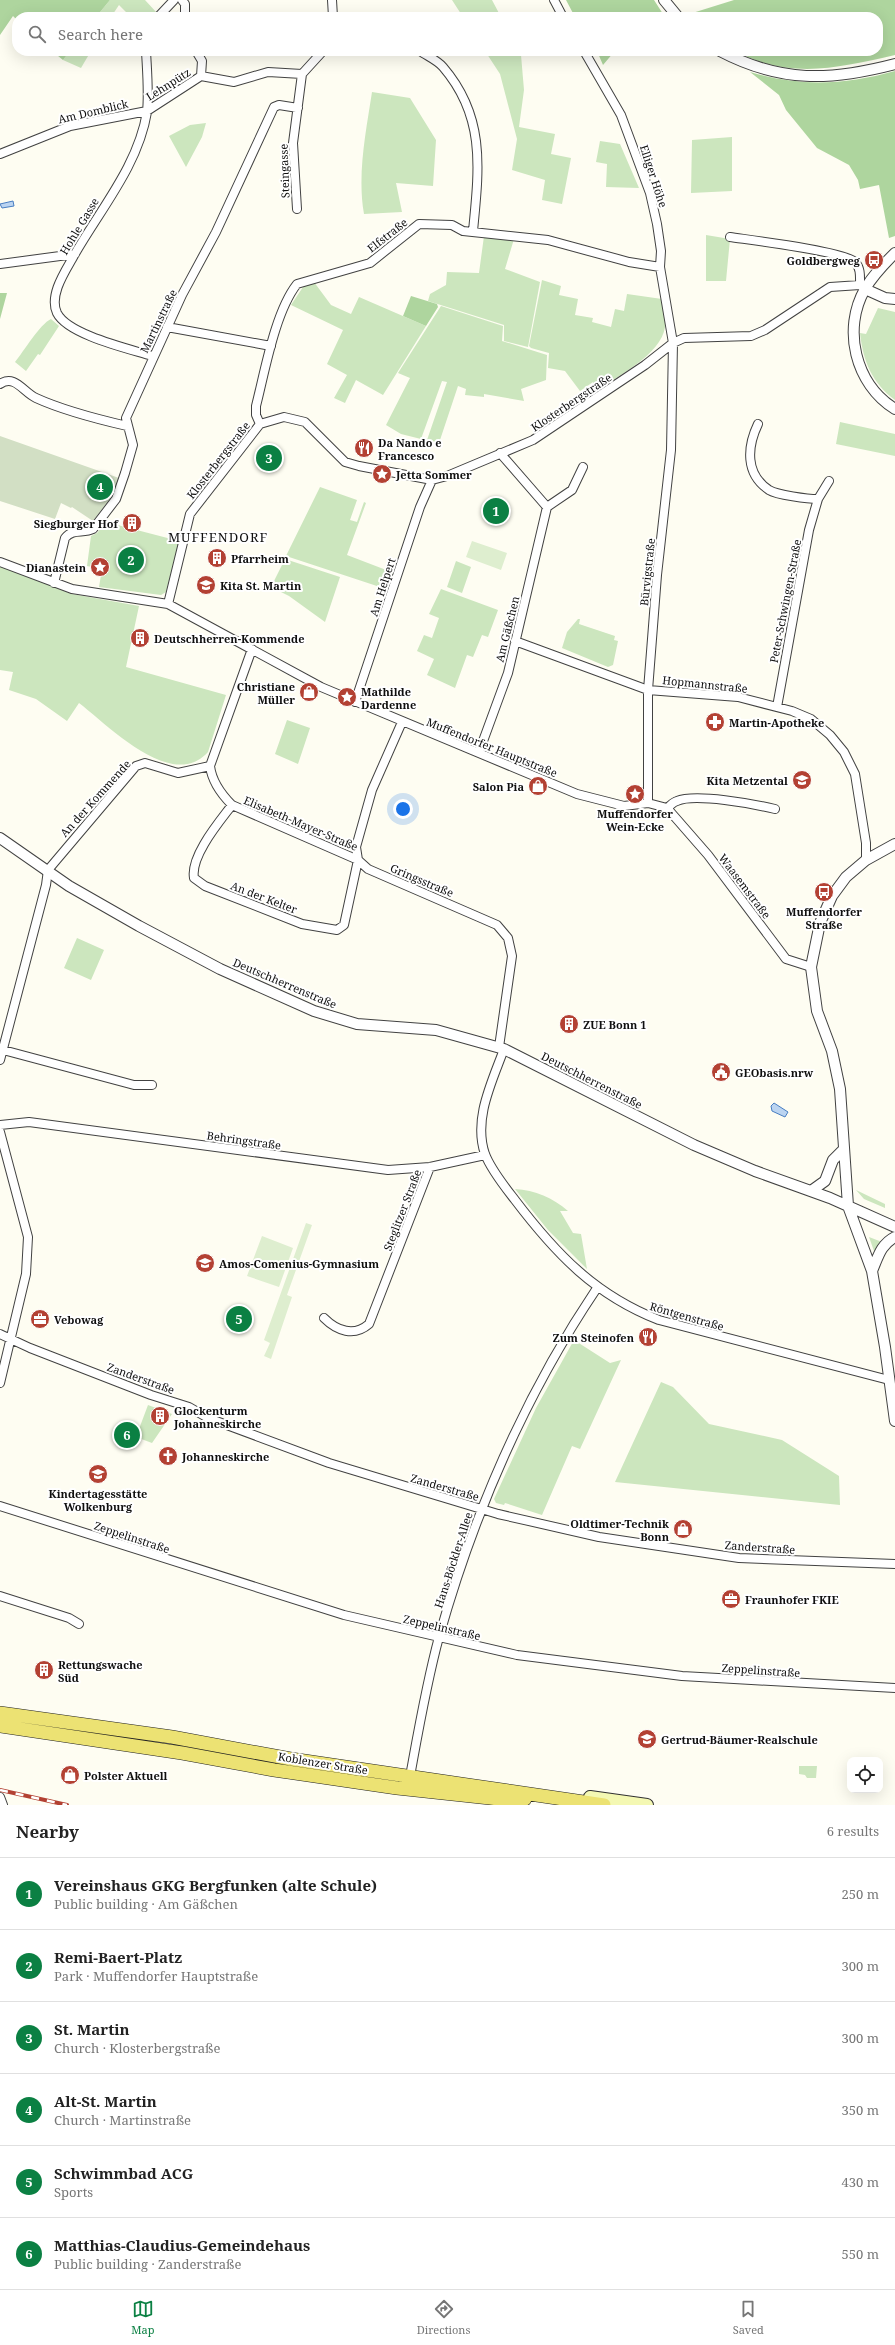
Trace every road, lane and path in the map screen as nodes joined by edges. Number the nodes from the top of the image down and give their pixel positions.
1 (174, 0) edge
2 (182, 0) edge
3 (332, 0) edge
4 (554, 0) edge
5 (664, 0) edge
6 (163, 12) edge
7 (185, 12) edge
8 (333, 12) edge
9 (560, 12) edge
10 (674, 12) edge
11 (146, 56) edge
12 (199, 56) edge
13 (319, 56) edge
14 (427, 56) edge
15 (587, 56) edge
16 (730, 56) edge
17 (895, 64) edge
18 (302, 74) junction
19 (201, 76) junction
20 (298, 108) junction
21 (147, 111) junction
22 (0, 154) edge
23 (297, 209) dead end
24 (473, 231) junction
25 (730, 237) dead end
26 (895, 253) edge
27 (75, 254) junction
28 (0, 264) edge
29 (660, 266) junction
30 (863, 287) junction
31 (895, 299) edge
32 (167, 327) junction
33 (673, 342) junction
34 (271, 346) junction
35 (152, 356) junction
36 (0, 384) edge
37 (895, 409) edge
38 (260, 424) junction
39 (758, 424) dead end
40 (127, 426) junction
41 (500, 453) junction
42 (583, 466) dead end
43 (432, 480) junction
44 (829, 481) dead end
45 (818, 499) junction
46 (547, 507) junction
47 (0, 562) edge
48 (54, 583) junction
49 (168, 604) junction
50 (515, 641) junction
51 (252, 649) junction
52 (648, 690) junction
53 (355, 702) junction
54 (777, 707) junction
55 (402, 722) junction
56 (479, 752) junction
57 (210, 766) junction
58 (648, 803) junction
59 (232, 805) junction
60 (666, 808) junction
61 (775, 809) dead end
62 (0, 838) edge
63 (895, 844) edge
64 (358, 860) junction
65 (866, 860) junction
66 (48, 870) junction
67 (812, 967) junction
68 (501, 1048) junction
69 (3, 1050) junction
70 (0, 1060) edge
71 (152, 1085) dead end
72 (0, 1124) edge
73 (0, 1132) edge
74 (844, 1149) junction
75 (485, 1155) junction
76 (430, 1167) junction
77 (811, 1191) junction
78 (848, 1206) junction
79 (895, 1227) edge
80 (895, 1237) edge
81 (872, 1271) junction
82 (597, 1288) junction
83 (324, 1318) dead end
84 (0, 1334) edge
85 (10, 1340) junction
86 (889, 1380) junction
87 (0, 1382) edge
88 (895, 1421) edge
89 (0, 1506) edge
90 (481, 1509) junction
91 (895, 1564) edge
92 (0, 1596) edge
93 (79, 1624) dead end
94 (439, 1638) junction
95 (895, 1688) edge
96 (0, 1713) edge
97 (0, 1726) edge
98 (14, 1728) junction
99 (0, 1734) edge
100 (409, 1776) junction
101 (398, 1788) junction
102 (513, 1796) junction
103 (0, 1797) edge
104 (3, 1805) edge
105 (526, 1805) edge
106 (571, 1805) edge
107 (604, 1805) edge
108 (647, 1805) edge

1 - 6 street
2 - 7 street
3 - 8 street
4 - 9 street
5 - 10 street
11 - 21 street, Hohle Gasse
12 - 19 street, Lehnpütz
13 - 18 street
14 - 24 street
15 - 29 street, Elliger Höhe
16 - 17 street
18 - 19 street, Lehnpütz
18 - 20 street
19 - 21 street, Lehnpütz
20 - 23 street, Steingasse
20 - 32 street, Martinstraße
21 - 22 street, Am Domblick
21 - 27 street, Hohle Gasse
24 - 29 street, Elfstraße
24 - 34 street, Elfstraße
25 - 30 street
26 - 30 street
27 - 28 street
27 - 35 street, Hohle Gasse
29 - 33 street, Elliger Höhe
30 - 31 street
30 - 33 street, Klosterbergstraße
30 - 37 street
32 - 34 street
32 - 35 street, Martinstraße
33 - 41 street, Klosterbergstraße
33 - 52 street, Bürvigstraße
34 - 38 street, Elfstraße
35 - 40 street, Martinstraße
36 - 40 street
38 - 43 street, Klosterbergstraße
38 - 49 street, Klosterbergstraße
39 - 45 street
40 - 48 street, Martinstraße
41 - 43 street, Klosterbergstraße
41 - 46 street
42 - 46 street
43 - 53 street, Am Helpert
44 - 45 street, Peter-Schwingen-Straße
45 - 54 street, Peter-Schwingen-Straße
46 - 50 street, Am Gäßchen
47 - 48 street, Muffendorfer Hauptstraße
48 - 49 street, Muffendorfer Hauptstraße
49 - 51 street, Muffendorfer Hauptstraße
50 - 52 street, Hopmannstraße
50 - 56 street, Am Gäßchen
51 - 53 street, Muffendorfer Hauptstraße
51 - 57 street
52 - 54 street, Hopmannstraße
52 - 58 street, Bürvigstraße
53 - 55 street, Muffendorfer Hauptstraße
54 - 65 street, Hopmannstraße
55 - 56 street, Muffendorfer Hauptstraße
55 - 64 street
56 - 58 street, Muffendorfer Hauptstraße
57 - 59 street, Elisabeth-Mayer-Straße
57 - 66 street, An der Kommende
58 - 60 street
59 - 64 street, Elisabeth-Mayer-Straße
59 - 64 street, An der Kelter
60 - 61 street
60 - 67 street, Waasemstraße
62 - 66 street, Deutschherrenstraße
63 - 65 street
64 - 68 street, Gringsstraße
65 - 67 street
66 - 68 street, Deutschherrenstraße
66 - 69 street
67 - 74 street
68 - 75 street, Röntgenstraße
68 - 77 street, Deutschherrenstraße
69 - 70 street
69 - 71 street
72 - 76 street, Behringstraße
73 - 85 street
74 - 77 street
74 - 78 street
75 - 76 street, Behringstraße
75 - 82 street, Röntgenstraße
76 - 83 street, Steglitzer Straße
77 - 78 street, Deutschherrenstraße
78 - 79 street, Deutschherrenstraße
78 - 81 street
80 - 81 street
81 - 86 street
82 - 86 street, Röntgenstraße
82 - 90 street, Hans-Böckler-Allee
84 - 85 street, Zanderstraße
85 - 87 street
85 - 90 street, Zanderstraße
86 - 88 street
89 - 94 street, Zeppelinstraße
90 - 91 street, Zanderstraße
90 - 94 street, Hans-Böckler-Allee
92 - 93 street
94 - 95 street, Zeppelinstraße
94 - 100 street, Hans-Böckler-Allee
96 - 100 main road, Koblenzer Straße
97 - 98 main road, Koblenzer Straße
98 - 99 street
98 - 101 main road, Koblenzer Straße
100 - 101 street
100 - 102 main road, Koblenzer Straße
101 - 102 main road, Koblenzer Straße
102 - 105 main road, Koblenzer Straße
102 - 106 main road
102 - 107 main road
102 - 108 main road, Koblenzer Straße
103 - 104 street

